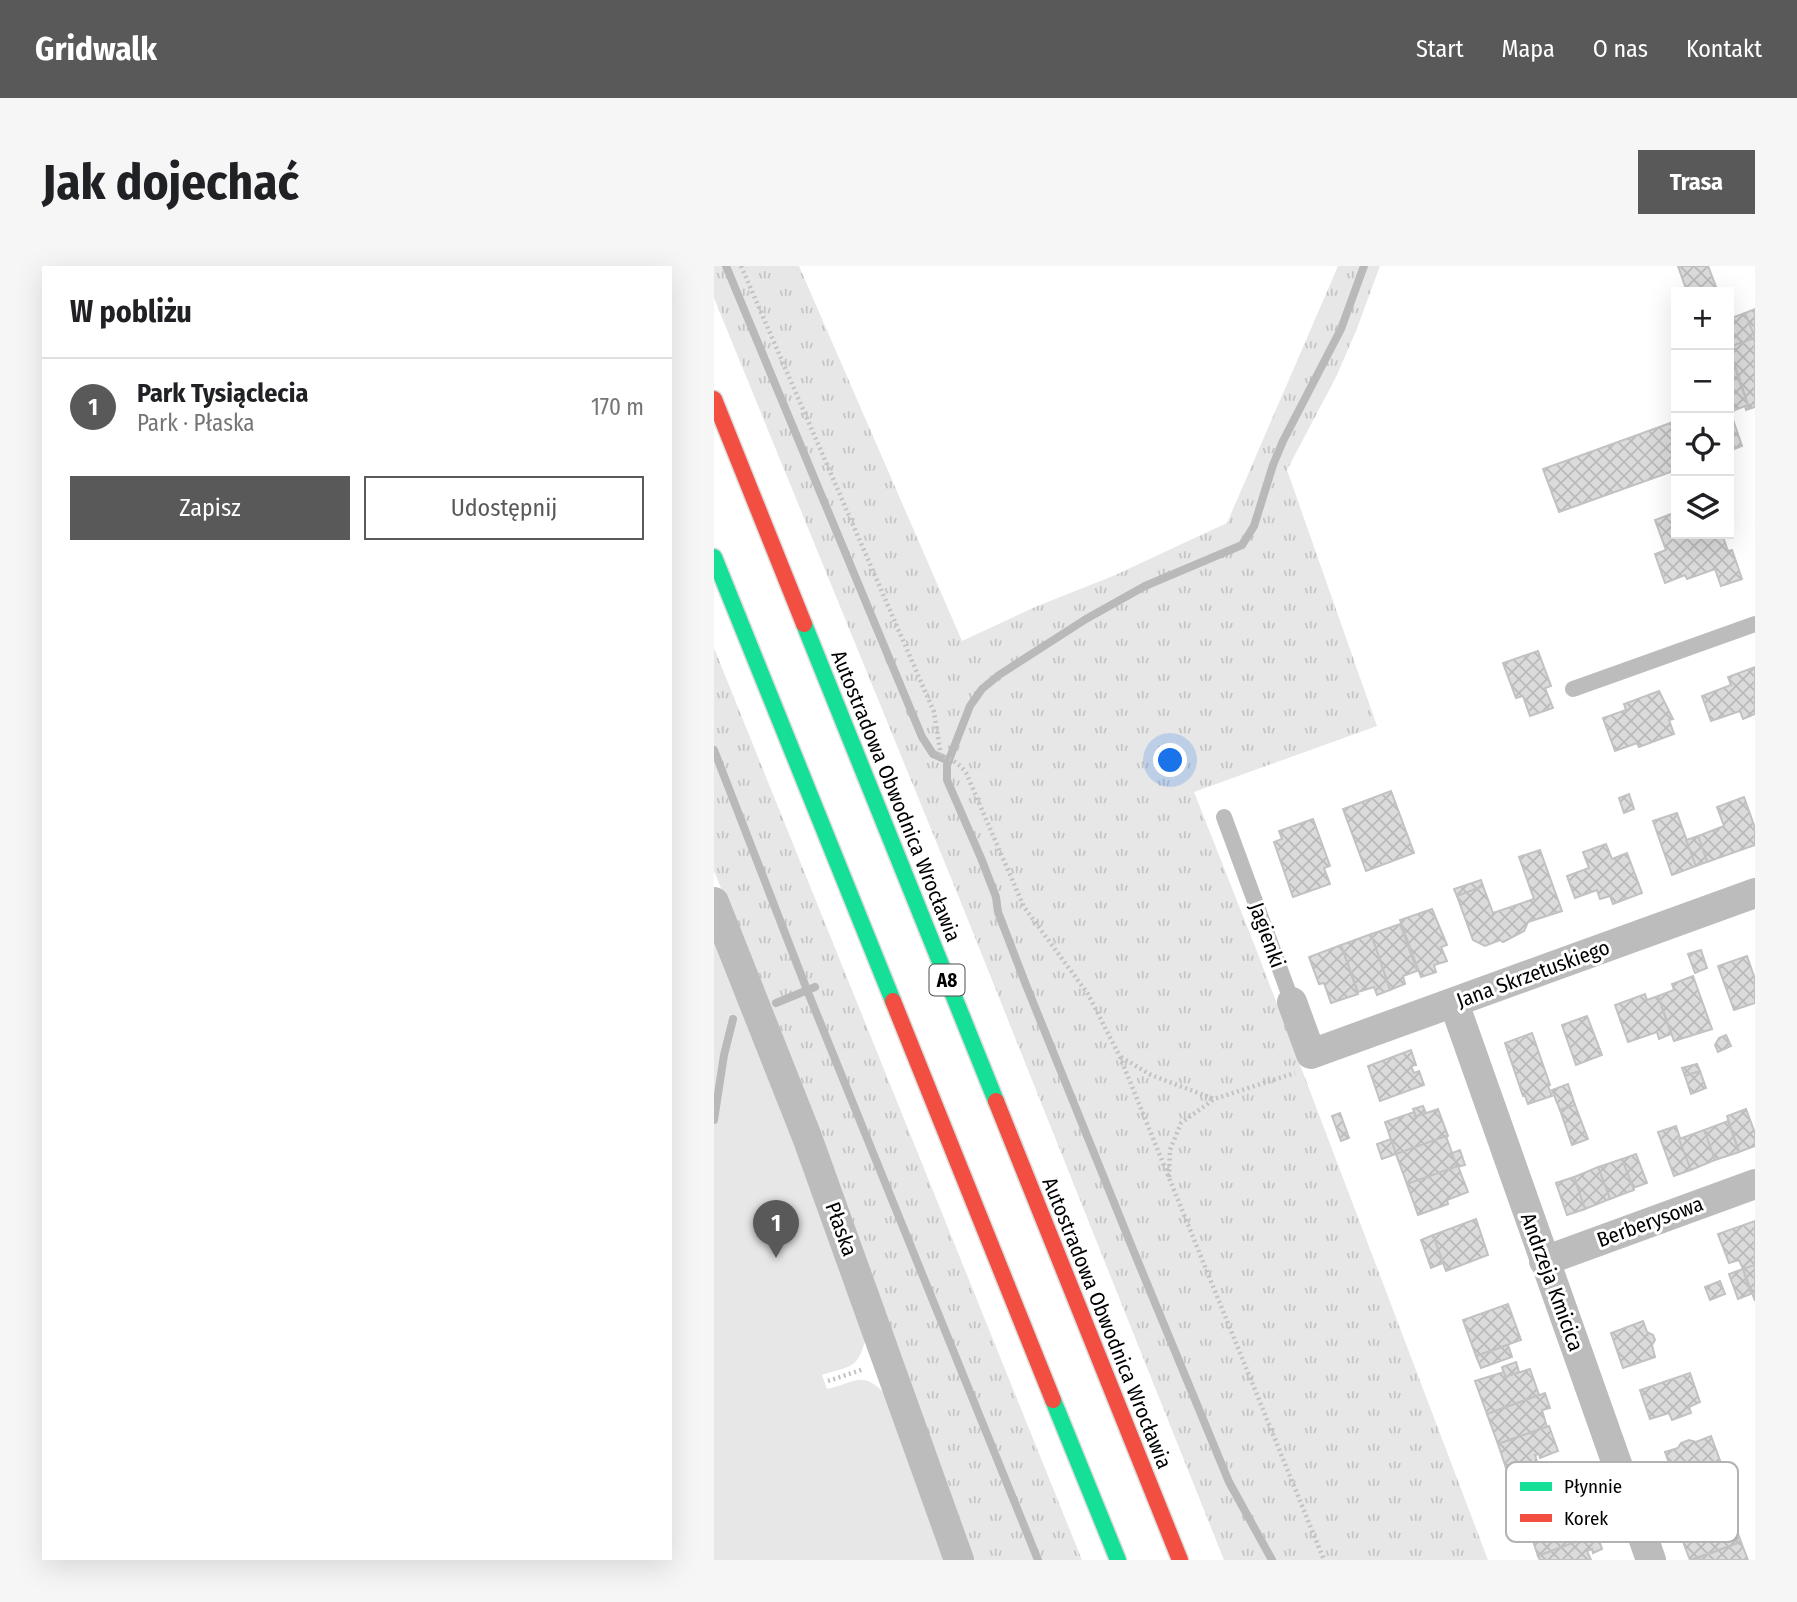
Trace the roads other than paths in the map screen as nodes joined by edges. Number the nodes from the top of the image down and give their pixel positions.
1 (714, 400) edge
2 (714, 557) edge
3 (1755, 624) edge
4 (1573, 690) dead end
5 (1224, 817) dead end
6 (1755, 893) edge
7 (714, 902) edge
8 (1292, 1002) joint
9 (1454, 1003) junction
10 (1311, 1054) joint
11 (1755, 1184) edge
12 (1544, 1261) junction
13 (1616, 1462) edge
14 (1645, 1542) edge
15 (959, 1560) edge
16 (1118, 1560) edge
17 (1180, 1560) edge
18 (1651, 1560) edge

1 - 17 highway, Autostradowa Obwodnica Wrocławia / A8
2 - 16 highway
3 - 4 lane
5 - 8 lane, Jagienki
6 - 9 street, Jana Skrzetuskiego
7 - 15 street, Płaska
8 - 10 street, Jagienki
9 - 10 street, Jana Skrzetuskiego
9 - 12 street, Andrzeja Kmicica
11 - 12 street, Berberysowa
12 - 13 street, Andrzeja Kmicica
14 - 18 street, Andrzeja Kmicica

